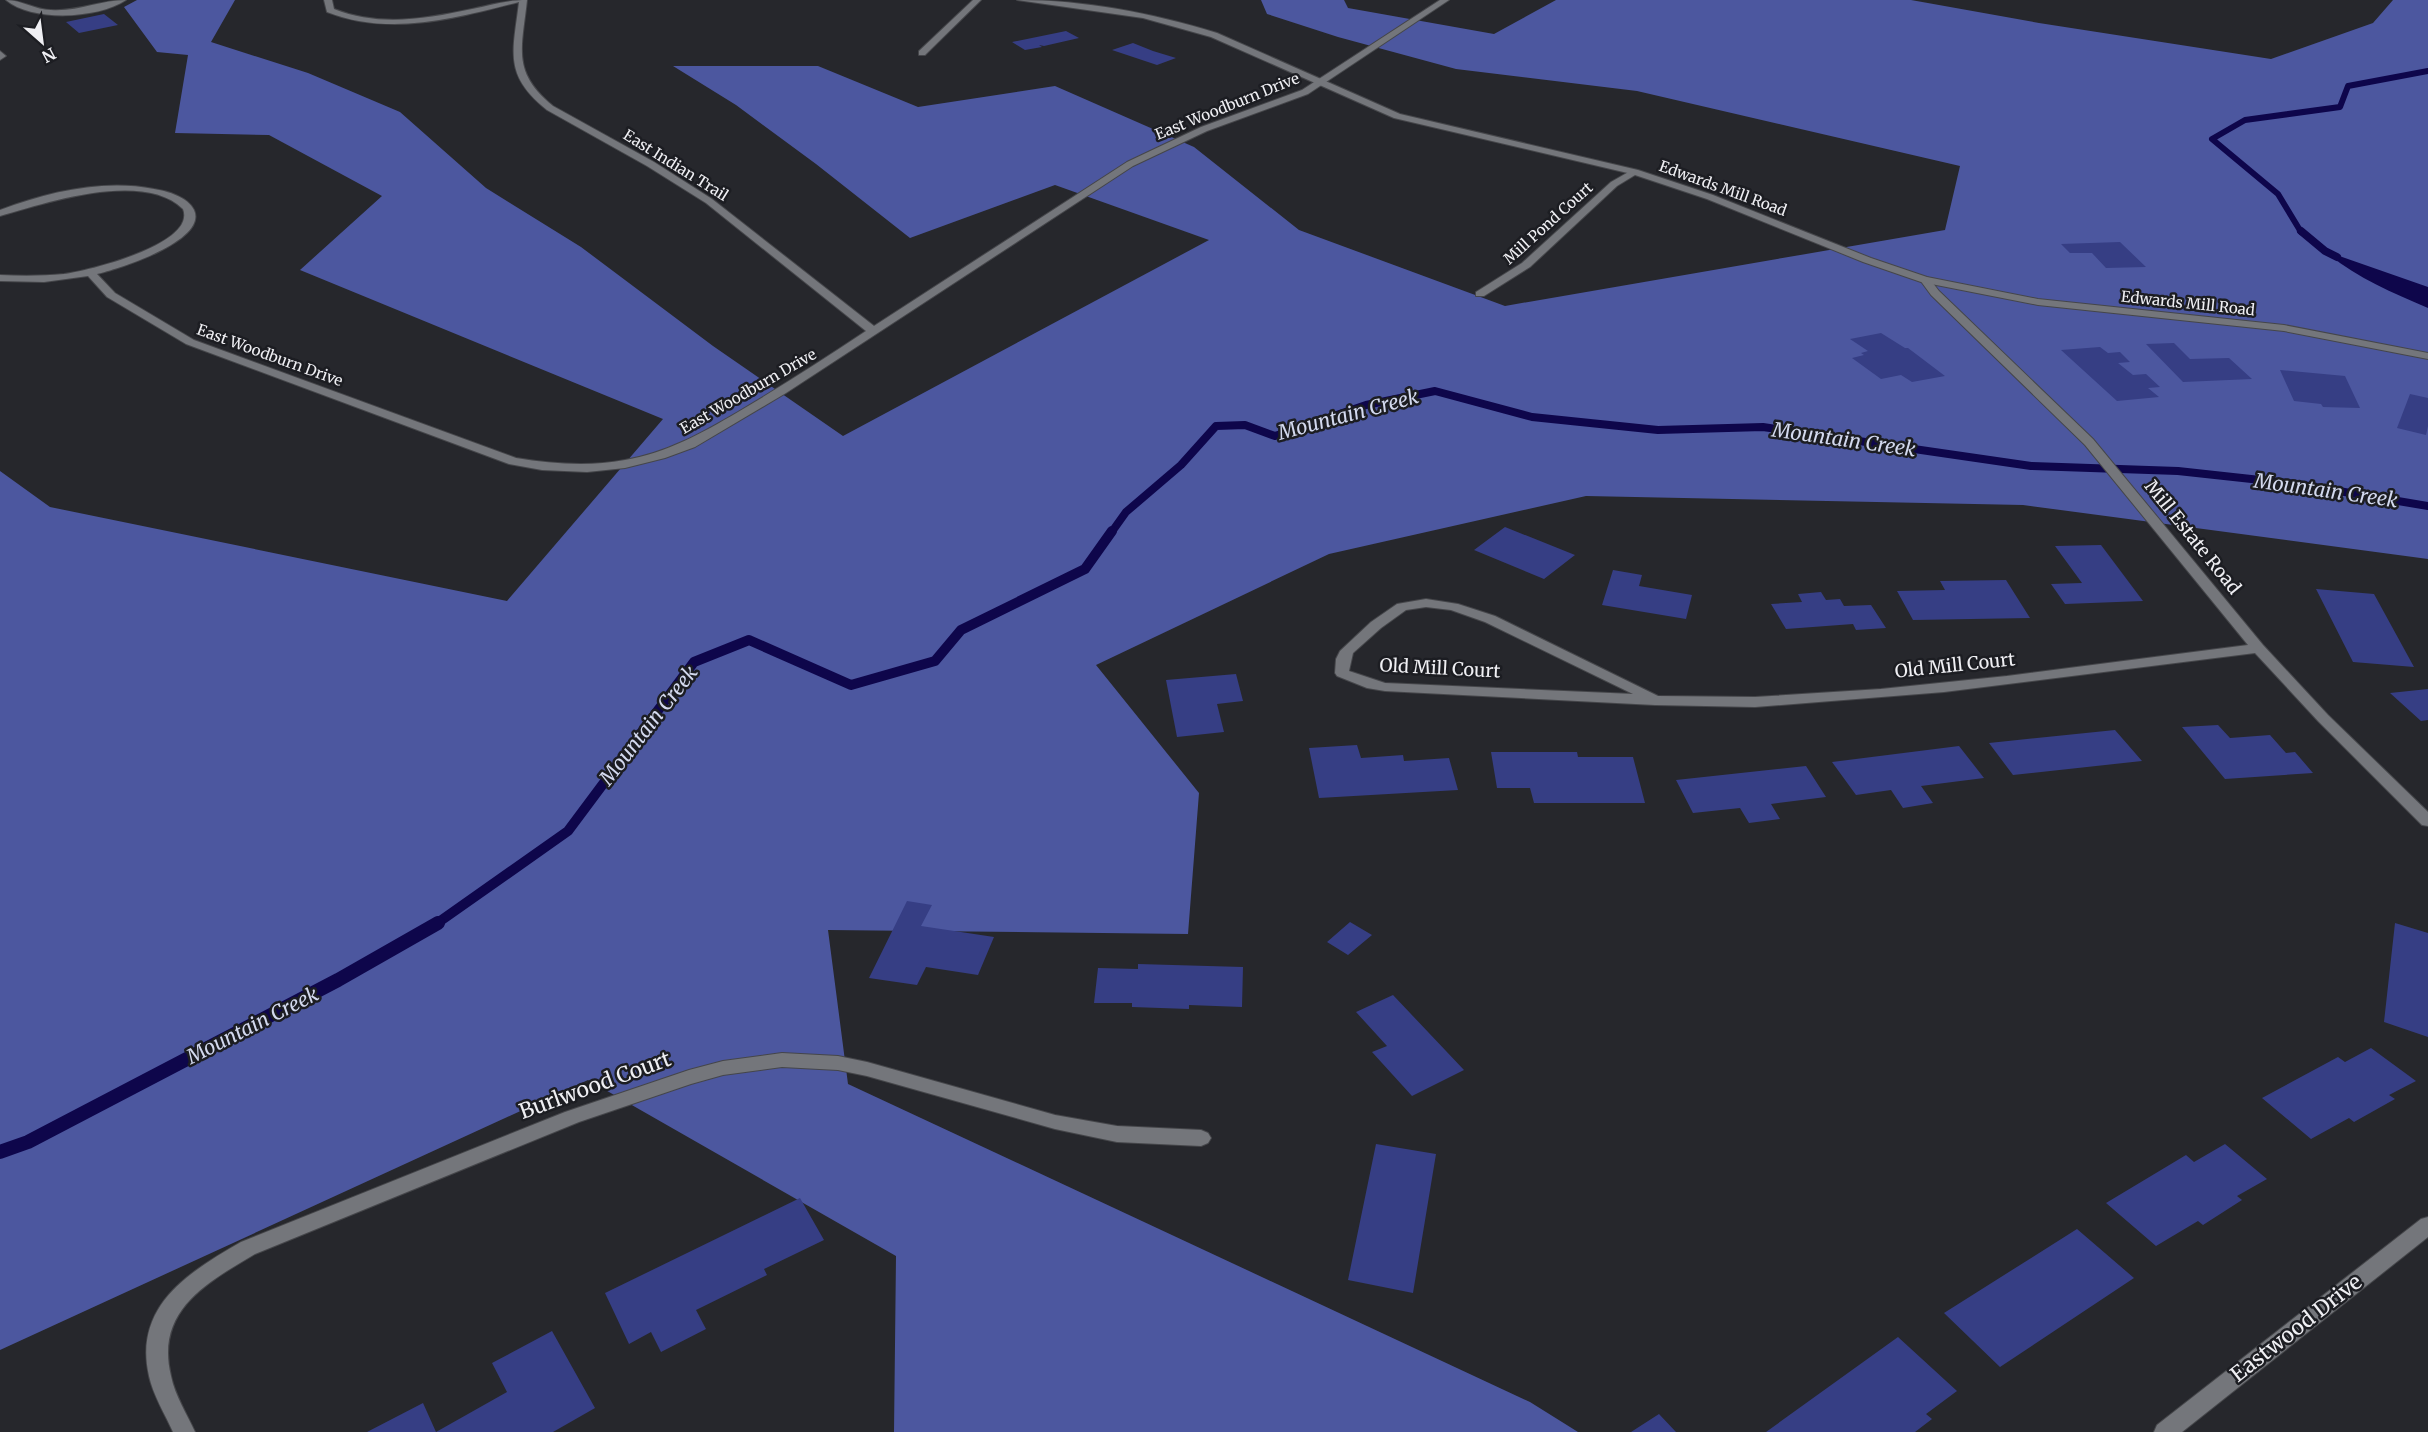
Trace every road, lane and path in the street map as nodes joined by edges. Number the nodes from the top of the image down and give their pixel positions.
1 (10, 0) edge
2 (122, 0) edge
3 (328, 0) edge
4 (518, 0) edge
5 (523, 0) edge
6 (977, 0) edge
7 (1021, 0) edge
8 (1445, 0) edge
9 (922, 53) dead end
10 (1320, 82) junction
11 (1635, 172) junction
12 (0, 213) edge
13 (90, 272) junction
14 (0, 279) edge
15 (1925, 280) junction
16 (1480, 294) dead end
17 (874, 332) junction
18 (2428, 356) edge
19 (2258, 648) junction
20 (1655, 700) junction
21 (2428, 821) edge
22 (1201, 1138) dead end
23 (2428, 1225) edge
24 (184, 1432) edge
25 (2164, 1432) edge

1 - 2 street
3 - 4 street
5 - 17 street, East Indian Trail
6 - 9 street
7 - 10 street, Edwards Mill Road
8 - 10 street, East Woodburn Drive
10 - 11 street, Edwards Mill Road
10 - 17 street, East Woodburn Drive
11 - 15 street, Edwards Mill Road
11 - 16 street, Mill Pond Court
12 - 13 street
13 - 14 street
13 - 17 street, East Woodburn Drive
15 - 18 street, Edwards Mill Road
15 - 19 street, Mill Estate Road
19 - 20 street, Old Mill Court
19 - 21 street, Mill Estate Road
20 - 20 street, Old Mill Court
22 - 24 street, Burlwood Court
23 - 25 street, Eastwood Drive

